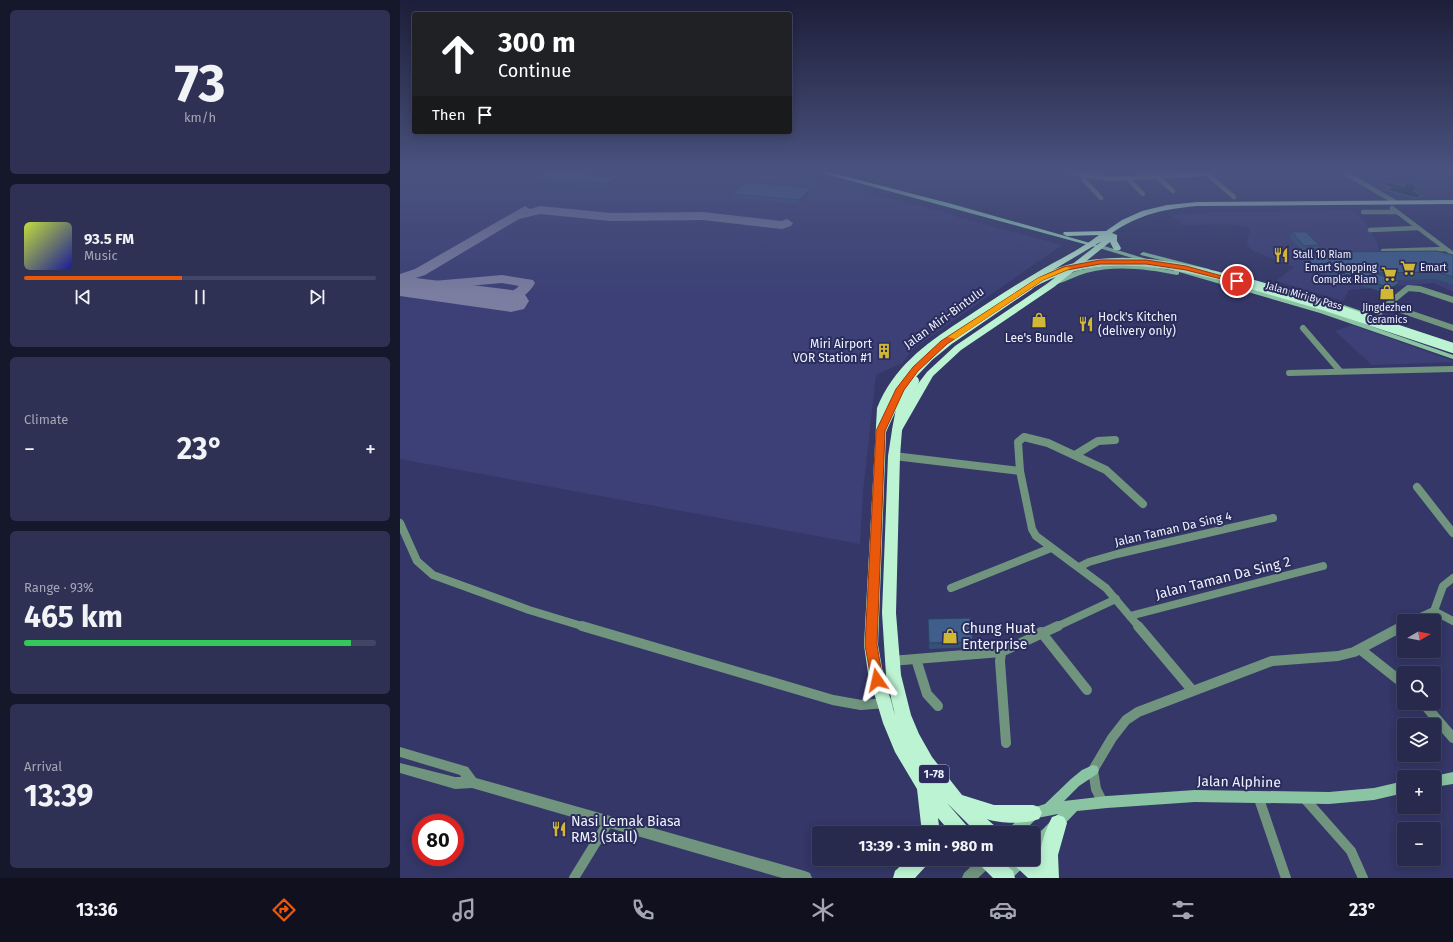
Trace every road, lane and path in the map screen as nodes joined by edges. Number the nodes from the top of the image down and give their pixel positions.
1 (988, 214) edge
2 (1159, 214) edge
3 (1400, 214) edge
4 (1417, 228) junction
5 (1370, 230) dead end
6 (1110, 234) junction
7 (1067, 236) junction
8 (1097, 244) junction
9 (1117, 248) junction
10 (1445, 249) junction
11 (1383, 251) edge
12 (1453, 254) edge
13 (1072, 255) junction
14 (1193, 276) junction
15 (1051, 285) junction
16 (1453, 300) edge
17 (1386, 305) junction
18 (1376, 318) junction
19 (1303, 328) dead end
20 (1453, 328) edge
21 (1453, 344) edge
22 (1453, 348) edge
23 (1453, 352) edge
24 (1453, 357) edge
25 (1453, 369) edge
26 (1340, 371) junction
27 (1289, 373) dead end
28 (897, 430) junction
29 (881, 431) junction
30 (1115, 440) dead end
31 (1075, 455) junction
32 (894, 456) junction
33 (1020, 471) junction
34 (1417, 487) dead end
35 (1143, 504) dead end
36 (1273, 518) dead end
37 (400, 523) edge
38 (1453, 533) edge
39 (1051, 548) junction
40 (1323, 566) dead end
41 (1079, 567) junction
42 (1453, 578) edge
43 (951, 588) dead end
44 (1116, 599) junction
45 (1434, 611) junction
46 (1427, 614) edge
47 (1130, 616) junction
48 (1453, 621) edge
49 (1397, 629) edge
50 (1041, 632) junction
51 (1361, 650) junction
52 (1001, 652) junction
53 (916, 659) junction
54 (891, 661) junction
55 (1397, 678) edge
56 (1087, 690) dead end
57 (1192, 690) junction
58 (899, 702) junction
59 (882, 704) junction
60 (938, 706) dead end
61 (1429, 710) edge
62 (1453, 738) edge
63 (1006, 743) dead end
64 (400, 752) edge
65 (400, 768) edge
66 (1094, 770) junction
67 (1453, 778) edge
68 (1441, 780) edge
69 (472, 782) junction
70 (925, 788) junction
71 (1397, 789) edge
72 (1258, 796) junction
73 (1305, 799) junction
74 (956, 800) junction
75 (1103, 803) junction
76 (1047, 815) junction
77 (609, 821) junction
78 (930, 826) edge
79 (956, 826) edge
80 (983, 826) edge
81 (1027, 826) edge
82 (1040, 827) edge
83 (914, 866) edge
84 (980, 866) edge
85 (994, 866) edge
86 (1014, 866) edge
87 (1032, 866) edge
88 (1004, 877) edge
89 (574, 878) edge
90 (805, 878) edge
91 (902, 878) edge
92 (969, 878) edge
93 (1042, 878) edge
94 (1050, 878) edge
95 (1286, 878) edge
96 (1363, 878) edge

1 - 7 main road
2 - 6 highway, Jalan Miri-Bintulu
3 - 4 street
4 - 5 street
4 - 10 street
6 - 7 highway
6 - 8 highway, Jalan Miri-Bintulu
6 - 9 highway
7 - 8 main road
7 - 13 highway
8 - 9 main road, Jalan Miri By Pass
8 - 13 highway, Jalan Miri-Bintulu / 1-78
8 - 14 main road, Jalan Miri By Pass
8 - 15 highway, Jalan Miri-Bintulu / 1-78
9 - 18 main road, Jalan Miri By Pass
10 - 11 street
10 - 12 street
13 - 29 highway, Jalan Miri-Bintulu / 1-78
14 - 15 main road
14 - 24 main road, Jalan Miri By Pass
15 - 28 highway, Jalan Miri-Bintulu / 1-78
16 - 17 street
17 - 18 street
17 - 20 street
18 - 21 main road, Jalan Miri By Pass
19 - 26 street
22 - 29 highway, bridge
23 - 28 highway, bridge
25 - 26 street
26 - 27 street
28 - 32 highway, Jalan Miri-Bintulu / 1-78
29 - 59 highway, Jalan Miri-Bintulu / 1-78
30 - 31 street
31 - 33 street
31 - 35 street
32 - 33 street
32 - 54 highway, Jalan Miri-Bintulu / 1-78
33 - 39 street
34 - 38 street
36 - 41 street, Jalan Taman Da Sing 4
37 - 59 street
39 - 41 street
39 - 43 street
40 - 47 street, Jalan Taman Da Sing 2
41 - 44 street
42 - 45 street
44 - 47 street
44 - 50 street
45 - 46 street
45 - 48 street
47 - 57 street
49 - 51 street
50 - 52 street
50 - 56 street
51 - 55 street
51 - 57 street
52 - 53 street
52 - 63 street
53 - 54 street
53 - 60 street
54 - 58 highway, Jalan Miri-Bintulu / 1-78
57 - 66 street
58 - 59 street
58 - 74 highway, Jalan Miri-Bintulu / 1-78
59 - 70 highway, Jalan Miri-Bintulu / 1-78
61 - 62 street
64 - 69 street
65 - 69 street
66 - 75 street
66 - 76 main road
67 - 68 main road
69 - 77 street
70 - 78 highway
70 - 79 highway, Jalan Miri-Bintulu / 1-78
71 - 73 main road, Jalan Alphine
72 - 73 main road, Jalan Alphine
72 - 75 main road, Jalan Alphine
72 - 95 street
73 - 96 street
74 - 76 highway
74 - 80 highway, Jalan Miri-Bintulu / 1-78
75 - 76 main road, Jalan Alphine
76 - 81 main road
76 - 82 main road
76 - 94 highway
77 - 89 street
77 - 90 street
83 - 91 highway
84 - 92 street
85 - 88 highway
86 - 88 main road
87 - 93 highway

